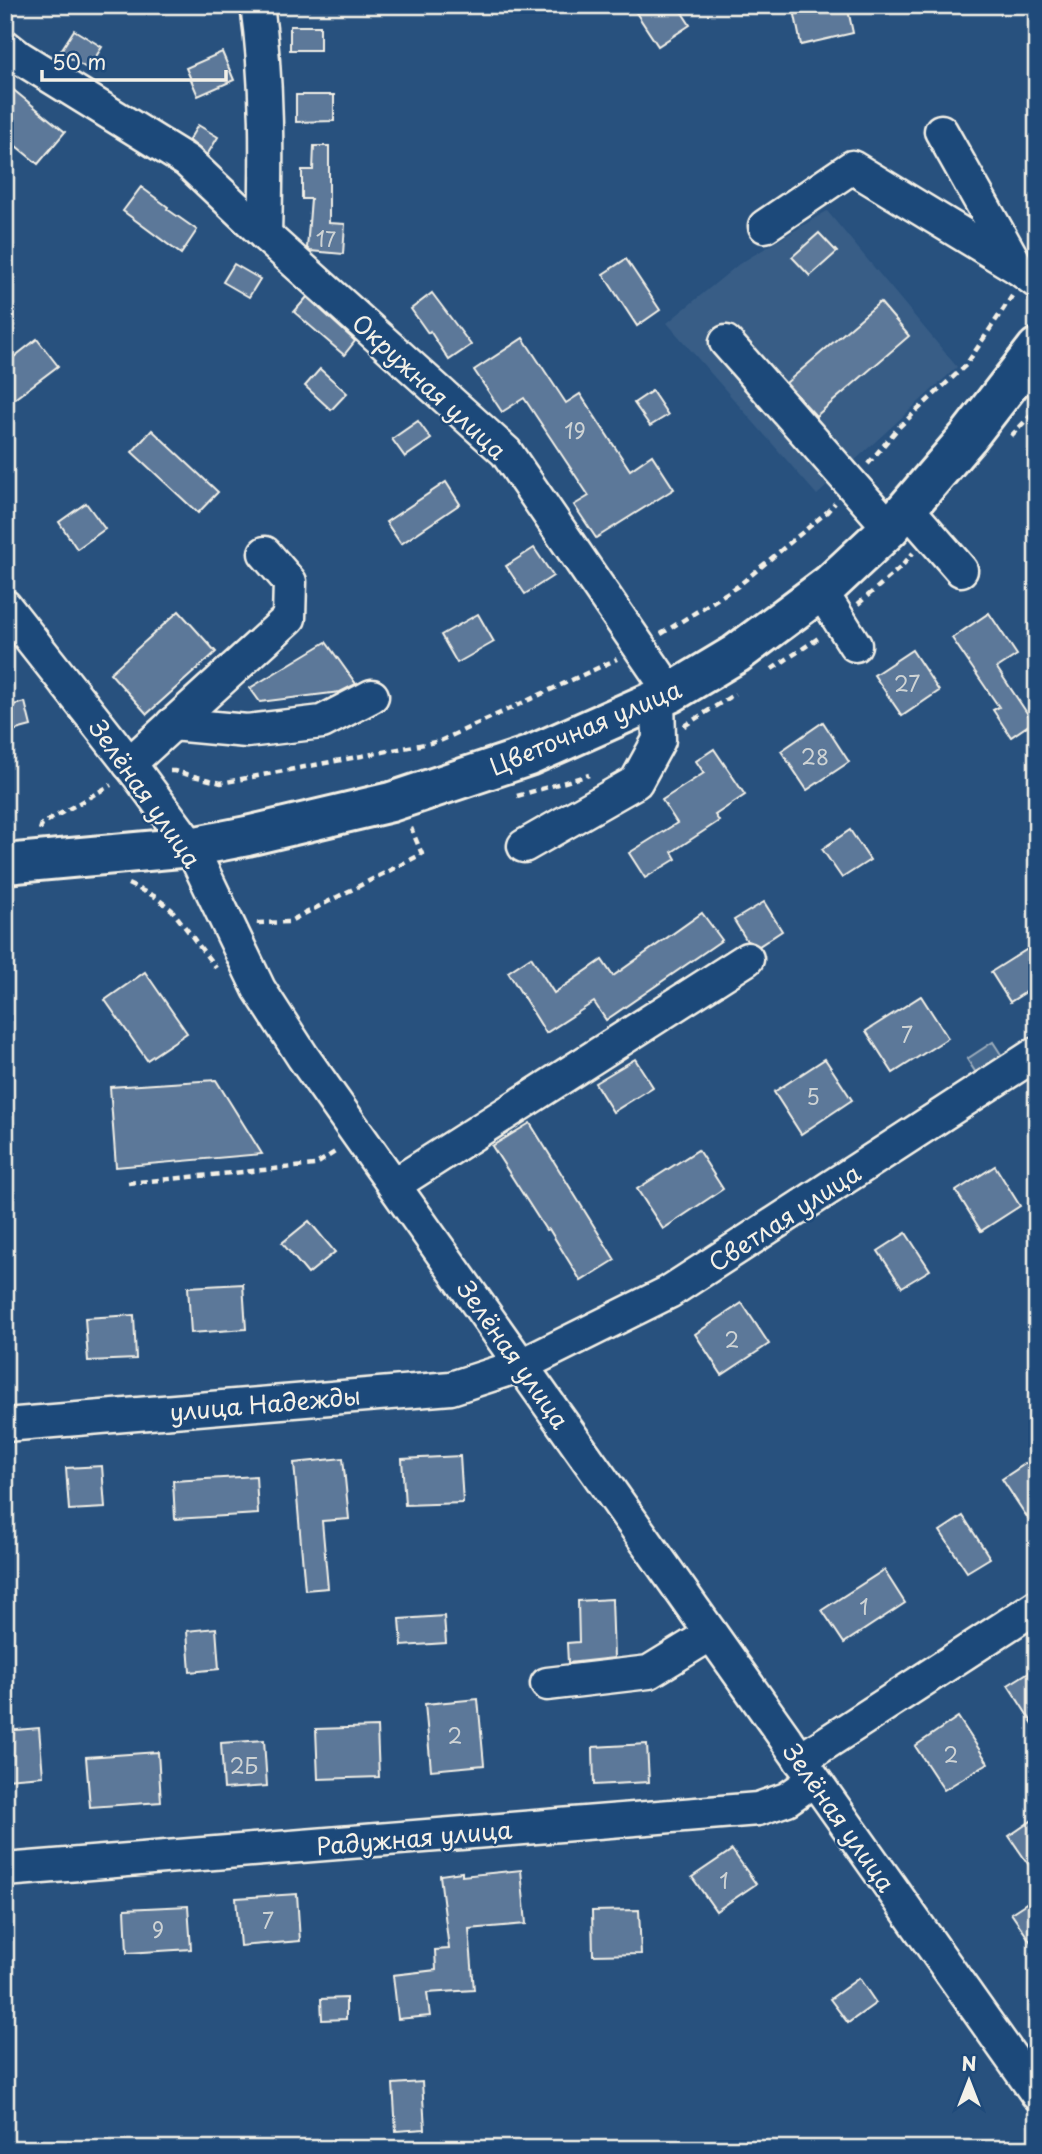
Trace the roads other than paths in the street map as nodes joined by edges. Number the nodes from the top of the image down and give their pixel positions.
1 (257, 5) edge
2 (5, 47) edge
3 (941, 131) dead end
4 (765, 226) dead end
5 (264, 234) junction
6 (1027, 275) edge
7 (726, 342) dead end
8 (1037, 348) edge
9 (898, 518) junction
10 (264, 553) dead end
11 (961, 570) dead end
12 (821, 591) junction
13 (5, 606) edge
14 (855, 645) dead end
15 (372, 696) dead end
16 (664, 696) junction
17 (172, 724) junction
18 (134, 769) junction
19 (191, 846) junction
20 (524, 846) dead end
21 (5, 864) edge
22 (747, 959) dead end
23 (1037, 1053) edge
24 (394, 1185) junction
25 (522, 1365) junction
26 (5, 1425) edge
27 (1037, 1606) edge
28 (711, 1634) junction
29 (547, 1684) dead end
30 (807, 1770) junction
31 (5, 1870) edge
32 (1037, 2094) edge

1 - 5 street
2 - 5 street, Окружная улица
3 - 6 street
4 - 6 street
5 - 16 street, Окружная улица
7 - 9 street
8 - 9 main road, Цветочная улица
9 - 11 street
9 - 12 main road, Цветочная улица
10 - 17 street
12 - 14 street
12 - 16 main road, Цветочная улица
13 - 18 street, Зелёная улица
15 - 17 street
16 - 19 main road, Цветочная улица
16 - 20 street
17 - 18 street
18 - 19 street, Зелёная улица
19 - 21 main road, Цветочная улица
19 - 24 street, Зелёная улица
22 - 24 street
23 - 25 street, Светлая улица
24 - 25 street, Зелёная улица
25 - 26 street, улица Надежды
25 - 28 street, Зелёная улица
27 - 30 street, Радужная улица
28 - 29 street
28 - 30 street, Зелёная улица
30 - 31 street, Радужная улица
30 - 32 street, Зелёная улица

